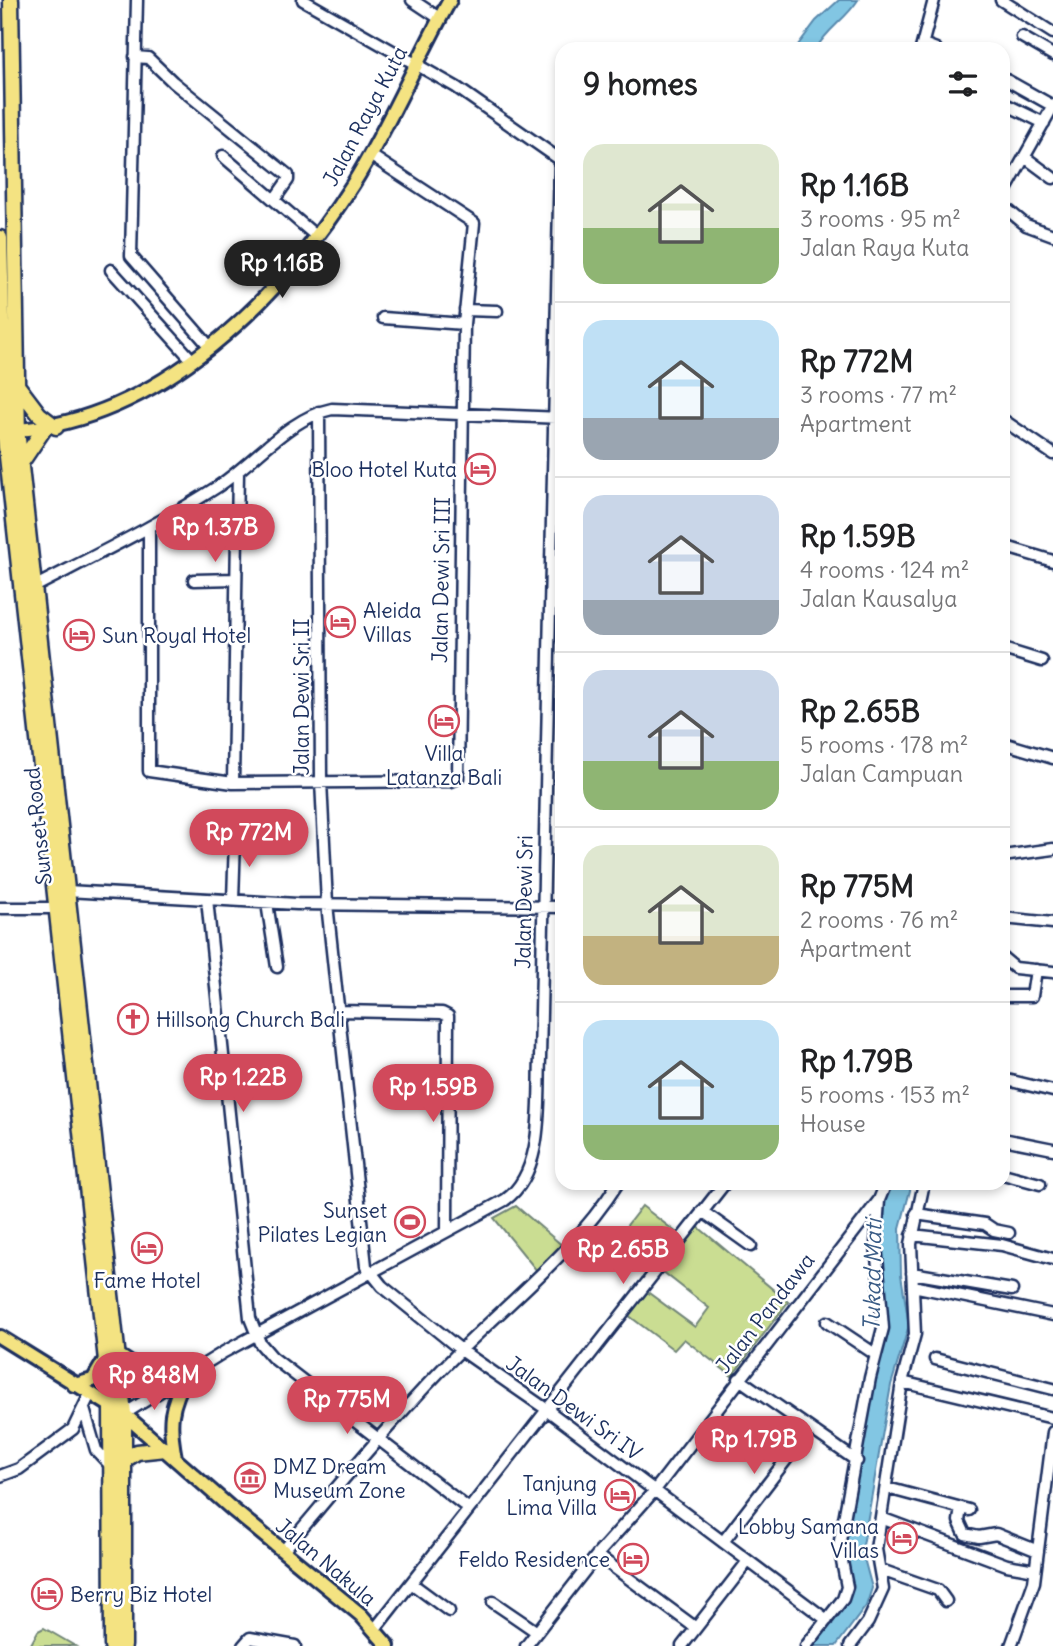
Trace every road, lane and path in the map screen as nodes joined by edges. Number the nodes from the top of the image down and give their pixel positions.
1 (11, 0) edge
2 (137, 0) edge
3 (303, 0) edge
4 (412, 0) edge
5 (450, 0) edge
6 (934, 0) edge
7 (1001, 0) edge
8 (439, 19) junction
9 (1053, 33) edge
10 (1022, 37) dead end
11 (923, 42) edge
12 (1053, 55) edge
13 (135, 57) junction
14 (415, 64) junction
15 (1010, 82) edge
16 (1053, 106) edge
17 (1010, 107) edge
18 (1044, 124) junction
19 (370, 155) junction
20 (223, 156) dead end
21 (1026, 158) junction
22 (555, 161) edge
23 (1053, 178) edge
24 (1010, 184) edge
25 (7, 189) edge
26 (274, 200) junction
27 (1010, 212) edge
28 (1053, 235) edge
29 (316, 236) junction
30 (0, 238) edge
31 (111, 270) dead end
32 (465, 310) junction
33 (497, 311) dead end
34 (383, 318) dead end
35 (464, 324) junction
36 (210, 347) junction
37 (193, 361) junction
38 (17, 385) junction
39 (319, 412) junction
40 (463, 412) junction
41 (555, 418) edge
42 (1010, 426) edge
43 (45, 429) junction
44 (8, 437) edge
45 (1053, 454) edge
46 (21, 463) junction
47 (238, 472) junction
48 (5, 482) edge
49 (555, 483) edge
50 (149, 530) junction
51 (1010, 548) edge
52 (1053, 561) edge
53 (236, 579) junction
54 (194, 580) dead end
55 (34, 587) junction
56 (1010, 651) edge
57 (1042, 661) dead end
58 (1010, 745) edge
59 (1053, 758) edge
60 (321, 781) junction
61 (233, 783) junction
62 (235, 838) dead end
63 (1053, 849) edge
64 (1010, 855) edge
65 (67, 891) junction
66 (207, 899) junction
67 (233, 900) junction
68 (267, 903) junction
69 (327, 904) junction
70 (542, 907) junction
71 (555, 907) edge
72 (0, 908) edge
73 (56, 908) junction
74 (1010, 919) edge
75 (1053, 923) edge
76 (1010, 963) edge
77 (277, 967) dead end
78 (1036, 970) junction
79 (1053, 972) edge
80 (1010, 996) edge
81 (338, 1011) junction
82 (1010, 1081) edge
83 (1053, 1090) edge
84 (1010, 1140) edge
85 (1053, 1149) edge
86 (1010, 1176) edge
87 (1040, 1184) dead end
88 (613, 1190) edge
89 (719, 1190) edge
90 (883, 1190) edge
91 (922, 1190) edge
92 (879, 1200) junction
93 (702, 1211) junction
94 (916, 1214) junction
95 (447, 1231) junction
96 (1009, 1233) dead end
97 (912, 1235) junction
98 (751, 1247) dead end
99 (1053, 1259) edge
100 (370, 1273) junction
101 (912, 1273) junction
102 (913, 1286) junction
103 (1012, 1290) dead end
104 (1053, 1315) edge
105 (827, 1322) dead end
106 (256, 1335) junction
107 (0, 1337) edge
108 (461, 1350) junction
109 (875, 1354) junction
110 (112, 1357) junction
111 (936, 1359) dead end
112 (182, 1377) junction
113 (738, 1379) junction
114 (902, 1382) junction
115 (74, 1385) junction
116 (1053, 1389) edge
117 (90, 1394) junction
118 (83, 1409) junction
119 (546, 1409) junction
120 (118, 1410) junction
121 (1053, 1418) edge
122 (809, 1430) junction
123 (1053, 1432) edge
124 (377, 1440) junction
125 (170, 1454) junction
126 (125, 1460) junction
127 (856, 1461) junction
128 (111, 1466) junction
129 (0, 1476) edge
130 (887, 1488) junction
131 (655, 1490) junction
132 (469, 1509) junction
133 (881, 1518) junction
134 (723, 1542) junction
135 (1038, 1551) junction
136 (283, 1552) junction
137 (597, 1555) junction
138 (748, 1561) junction
139 (881, 1570) junction
140 (1035, 1570) junction
141 (411, 1583) junction
142 (946, 1601) dead end
143 (493, 1602) dead end
144 (449, 1611) dead end
145 (827, 1620) junction
146 (375, 1629) junction
147 (696, 1629) junction
148 (537, 1632) junction
149 (384, 1644) edge
150 (243, 1645) edge
151 (112, 1646) edge
152 (124, 1646) edge
153 (295, 1646) edge
154 (526, 1646) edge
155 (682, 1646) edge
156 (806, 1646) edge
157 (850, 1646) edge
158 (1011, 1646) edge

1 - 25 highway, Sunset Road
2 - 13 street
3 - 14 street
4 - 8 street
5 - 8 main road, Jalan Raya Kuta
6 - 11 street
7 - 9 street
8 - 14 main road, Jalan Raya Kuta
10 - 12 street
13 - 26 street
13 - 36 street
14 - 19 main road, Jalan Raya Kuta
14 - 22 street
15 - 16 street
16 - 18 street
17 - 18 street
18 - 21 street
19 - 29 main road, Jalan Raya Kuta
19 - 32 street, Jalan Dewi Sri III
20 - 26 street
21 - 23 street
21 - 24 street
25 - 38 highway, Sunset Road
26 - 29 street
27 - 28 street
29 - 36 main road, Jalan Raya Kuta
30 - 44 highway, Sunset Road
31 - 37 street
32 - 33 street
32 - 35 street, Jalan Dewi Sri III
34 - 35 street
35 - 40 street, Jalan Dewi Sri III
36 - 37 main road, Jalan Raya Kuta
37 - 43 main road, Jalan Raya Kuta
38 - 43 highway
38 - 44 highway, Sunset Road
39 - 40 street
39 - 47 street
39 - 60 street, Jalan Dewi Sri II
40 - 41 street
40 - 60 street, Jalan Dewi Sri III
42 - 45 street
43 - 44 main road, Jalan Raya Kuta
43 - 46 highway
44 - 46 highway, Sunset Road
44 - 48 highway, Sunset Road
46 - 55 highway, Sunset Road
47 - 50 street
47 - 53 street
48 - 73 highway, Sunset Road
49 - 70 street, Jalan Dewi Sri
50 - 55 street
50 - 61 street
51 - 52 street
53 - 54 street
53 - 61 street
55 - 65 highway, Sunset Road
56 - 57 street
58 - 59 street
60 - 61 street
60 - 69 street, Jalan Dewi Sri II
62 - 67 street
63 - 64 street
65 - 66 street
65 - 110 highway, Sunset Road
66 - 67 street
66 - 106 street
67 - 68 street
68 - 69 street
68 - 77 street
69 - 70 street
69 - 81 street, Jalan Dewi Sri II
70 - 71 street
70 - 95 street, Jalan Dewi Sri
72 - 73 street
73 - 110 highway, Sunset Road
74 - 75 street
76 - 78 street
78 - 79 street
78 - 80 street
81 - 95 street
81 - 100 street, Jalan Dewi Sri II
82 - 83 street
84 - 85 street
86 - 87 street
88 - 108 street
89 - 93 street
90 - 92 street
91 - 94 street
92 - 109 street
92 - 113 street, Jalan Pandawa
93 - 98 street
93 - 119 street
94 - 96 street
94 - 97 street
95 - 100 street, Jalan Dewi Sri
97 - 99 street
97 - 101 street
100 - 106 street, Jalan Dewi Sri
100 - 108 street, Jalan Dewi Sri IV
101 - 102 street
101 - 103 street
102 - 104 street
102 - 114 street
105 - 109 street
106 - 112 street, Jalan Dewi Sri
106 - 124 street
107 - 115 main road, Jalan Nakula
108 - 119 street, Jalan Dewi Sri IV
108 - 124 street
109 - 127 street
110 - 112 highway
110 - 115 main road
110 - 120 highway, Sunset Road
111 - 116 street
112 - 120 street, Jalan Dewi Sri
112 - 125 main road
113 - 122 street
113 - 131 street, Jalan Pandawa
114 - 121 street
114 - 130 street
115 - 117 main road, Jalan Nakula
117 - 118 street
117 - 120 main road, Jalan Nakula
118 - 128 street
118 - 129 street
119 - 131 street, Jalan Dewi Sri IV
119 - 132 street
120 - 125 main road, Jalan Nakula
120 - 126 highway, Sunset Road
120 - 128 highway
122 - 127 street
122 - 134 street
123 - 135 street
124 - 132 street
124 - 136 street
125 - 126 highway
125 - 136 main road, Jalan Nakula
126 - 152 highway, Sunset Road
127 - 145 street
128 - 151 highway
130 - 133 street
130 - 135 street
131 - 134 street, Jalan Dewi Sri IV
131 - 137 street, Jalan Pandawa
132 - 141 street
133 - 139 street
133 - 140 street
134 - 138 street, Jalan Dewi Sri IV
135 - 140 street
136 - 146 main road, Jalan Nakula
137 - 147 street
137 - 148 street, Jalan Pandawa
138 - 145 street, Jalan Dewi Sri IV
138 - 147 street
139 - 142 street
139 - 157 street
140 - 158 street
141 - 144 street
141 - 146 street
143 - 148 street
145 - 156 street
146 - 149 main road, Jalan Nakula
147 - 155 street
148 - 154 street, Jalan Pandawa
150 - 153 street

